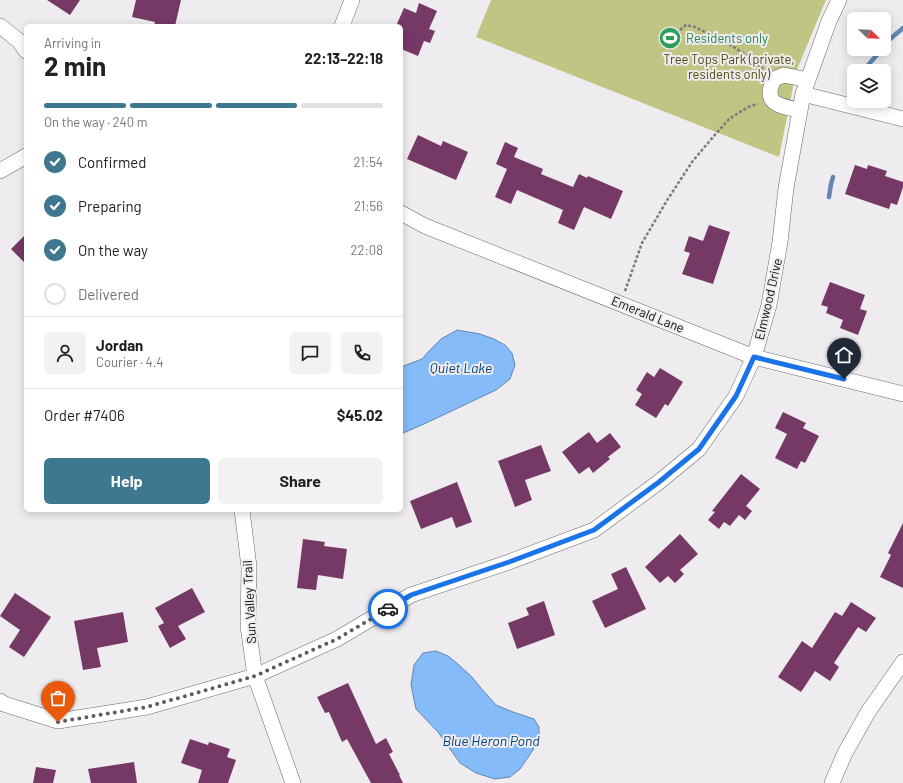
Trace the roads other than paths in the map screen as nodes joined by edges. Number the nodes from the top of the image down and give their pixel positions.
1 (352, 0) edge
2 (839, 0) edge
3 (343, 24) edge
4 (0, 26) edge
5 (24, 48) edge
6 (805, 87) junction
7 (800, 110) junction
8 (903, 120) edge
9 (24, 157) edge
10 (0, 172) edge
11 (403, 214) edge
12 (754, 357) junction
13 (903, 394) edge
14 (242, 512) edge
15 (903, 662) edge
16 (255, 676) junction
17 (0, 701) edge
18 (293, 783) edge
19 (832, 783) edge

1 - 3 street
2 - 6 street, Elmwood Drive
4 - 5 street
6 - 7 street, Elmwood Drive
6 - 7 street
6 - 8 street
7 - 12 street, Elmwood Drive
9 - 10 street
11 - 12 street, Emerald Lane
12 - 13 street, Emerald Lane
12 - 16 street, Elmwood Drive
14 - 16 street, Sun Valley Trail
15 - 19 street
16 - 17 street, Elmwood Drive
16 - 18 street, Sun Valley Trail

